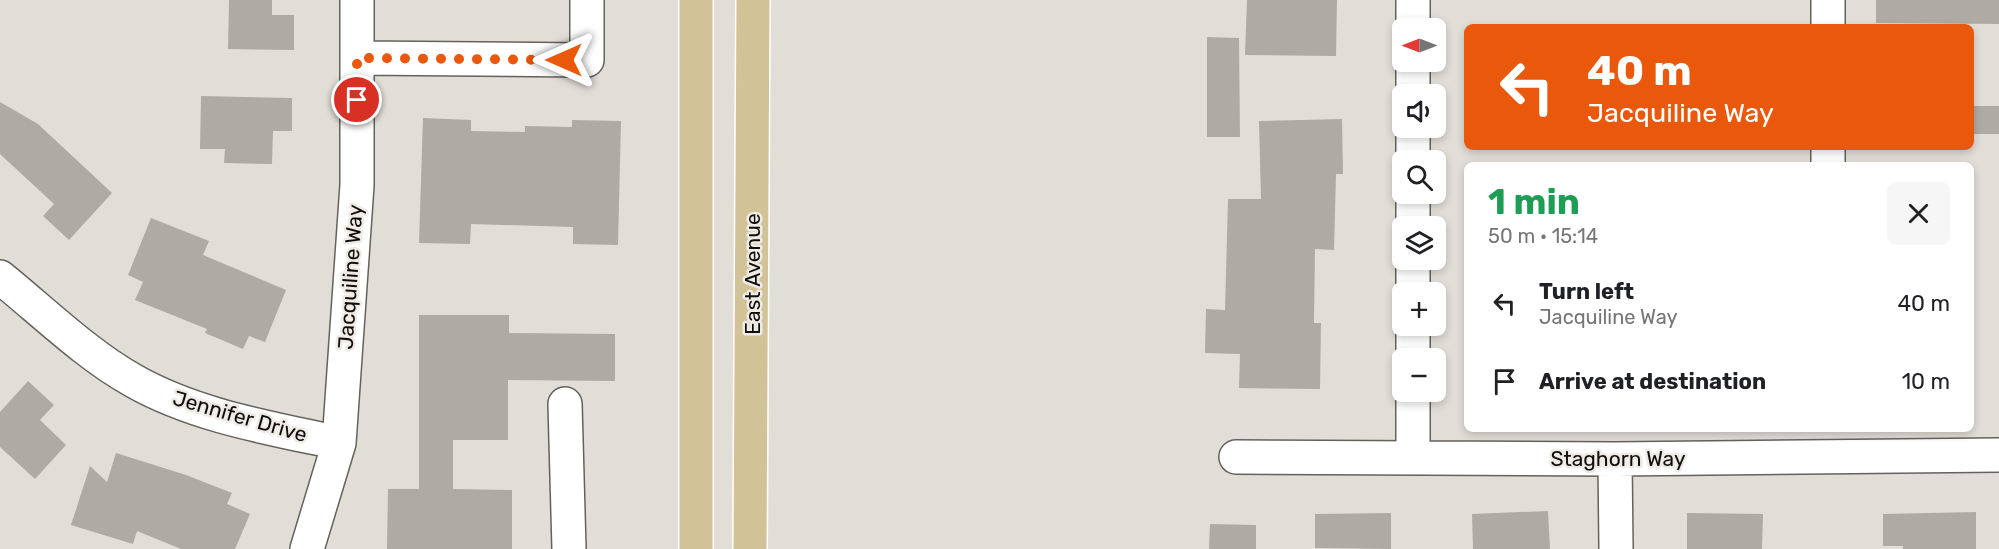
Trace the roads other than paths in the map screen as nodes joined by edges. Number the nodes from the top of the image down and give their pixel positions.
1 (357, 0) edge
2 (587, 0) edge
3 (696, 0) edge
4 (753, 0) edge
5 (1413, 0) edge
6 (1828, 0) edge
7 (1413, 18) edge
8 (1828, 24) edge
9 (357, 58) junction
10 (0, 277) edge
11 (1413, 402) edge
12 (565, 404) dead end
13 (339, 442) junction
14 (1829, 442) edge
15 (1999, 455) edge
16 (1236, 457) dead end
17 (1413, 457) junction
18 (1615, 459) junction
19 (307, 549) edge
20 (569, 549) edge
21 (696, 549) edge
22 (750, 549) edge
23 (1616, 549) edge

1 - 9 street, Jacquiline Way
2 - 9 street
3 - 21 main road
4 - 22 main road, East Avenue
5 - 7 street
6 - 8 street
9 - 13 street, Jacquiline Way
10 - 13 street, Jennifer Drive
11 - 17 street
12 - 20 street
13 - 19 street, Jacquiline Way
14 - 15 street, Staghorn Way
14 - 18 street, Staghorn Way
16 - 17 street, Staghorn Way
17 - 18 street, Staghorn Way
18 - 23 street

